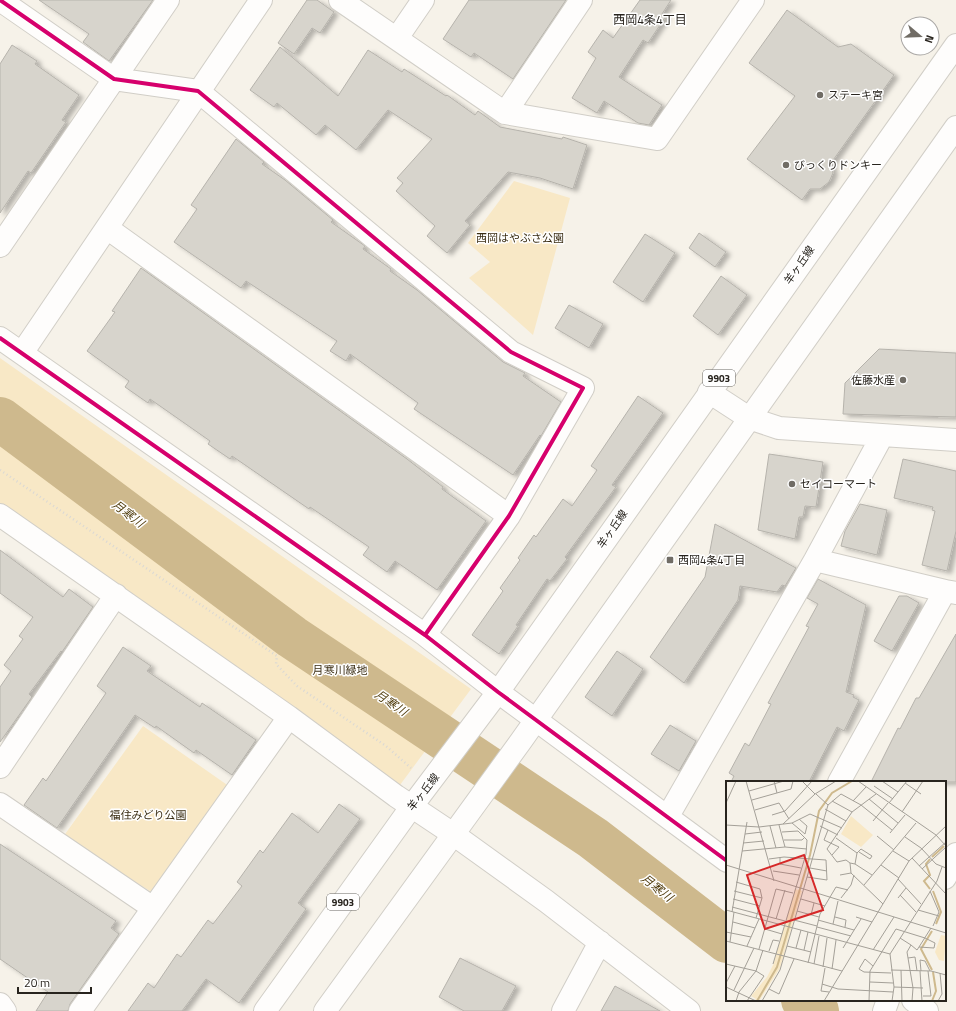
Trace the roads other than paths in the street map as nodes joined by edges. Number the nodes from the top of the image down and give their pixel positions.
1 (0, 0) edge
2 (168, 0) edge
3 (261, 0) edge
4 (340, 0) edge
5 (423, 0) edge
6 (581, 0) edge
7 (753, 0) edge
8 (398, 38) junction
9 (956, 45) edge
10 (114, 79) junction
11 (198, 91) junction
12 (505, 113) junction
13 (956, 127) edge
14 (107, 228) junction
15 (0, 246) edge
16 (0, 338) edge
17 (22, 353) junction
18 (709, 392) junction
19 (749, 418) junction
20 (882, 436) junction
21 (956, 440) edge
22 (0, 515) edge
23 (509, 516) junction
24 (815, 560) junction
25 (950, 592) edge
26 (116, 595) junction
27 (425, 635) junction
28 (498, 692) junction
29 (289, 717) junction
30 (536, 719) junction
31 (0, 767) edge
32 (840, 781) edge
33 (410, 799) junction
34 (0, 804) edge
35 (668, 816) junction
36 (459, 826) junction
37 (956, 854) edge
38 (726, 860) edge
39 (946, 876) edge
40 (153, 908) junction
41 (600, 942) junction
42 (914, 1001) edge
43 (0, 1004) edge
44 (5, 1011) edge
45 (80, 1011) edge
46 (265, 1011) edge
47 (325, 1011) edge
48 (563, 1011) edge
49 (690, 1011) edge
50 (927, 1011) edge

1 - 10 street
2 - 10 street
3 - 11 street
4 - 8 street
5 - 8 street
6 - 12 street
7 - 12 street
8 - 12 street
9 - 18 street, 羊ヶ丘線 / 9903
10 - 11 street
10 - 15 street
11 - 14 street
11 - 23 street
13 - 19 street
14 - 17 street
14 - 23 street
16 - 17 street
17 - 27 street
18 - 19 street
18 - 28 street, 羊ヶ丘線 / 9903
19 - 20 street
19 - 30 street
20 - 21 street
20 - 24 street
22 - 26 street
23 - 27 street
24 - 25 street
24 - 35 street
25 - 32 street
26 - 29 street
26 - 31 street
27 - 28 street
28 - 30 street
28 - 33 street, 羊ヶ丘線 / 9903
29 - 33 street
29 - 40 street
30 - 35 street
30 - 36 street
33 - 36 street
33 - 46 street, 羊ヶ丘線 / 9903
34 - 40 street
35 - 38 street
36 - 41 street
36 - 47 street
37 - 39 street
40 - 45 street
41 - 48 street
41 - 49 street
42 - 50 street
43 - 44 street

